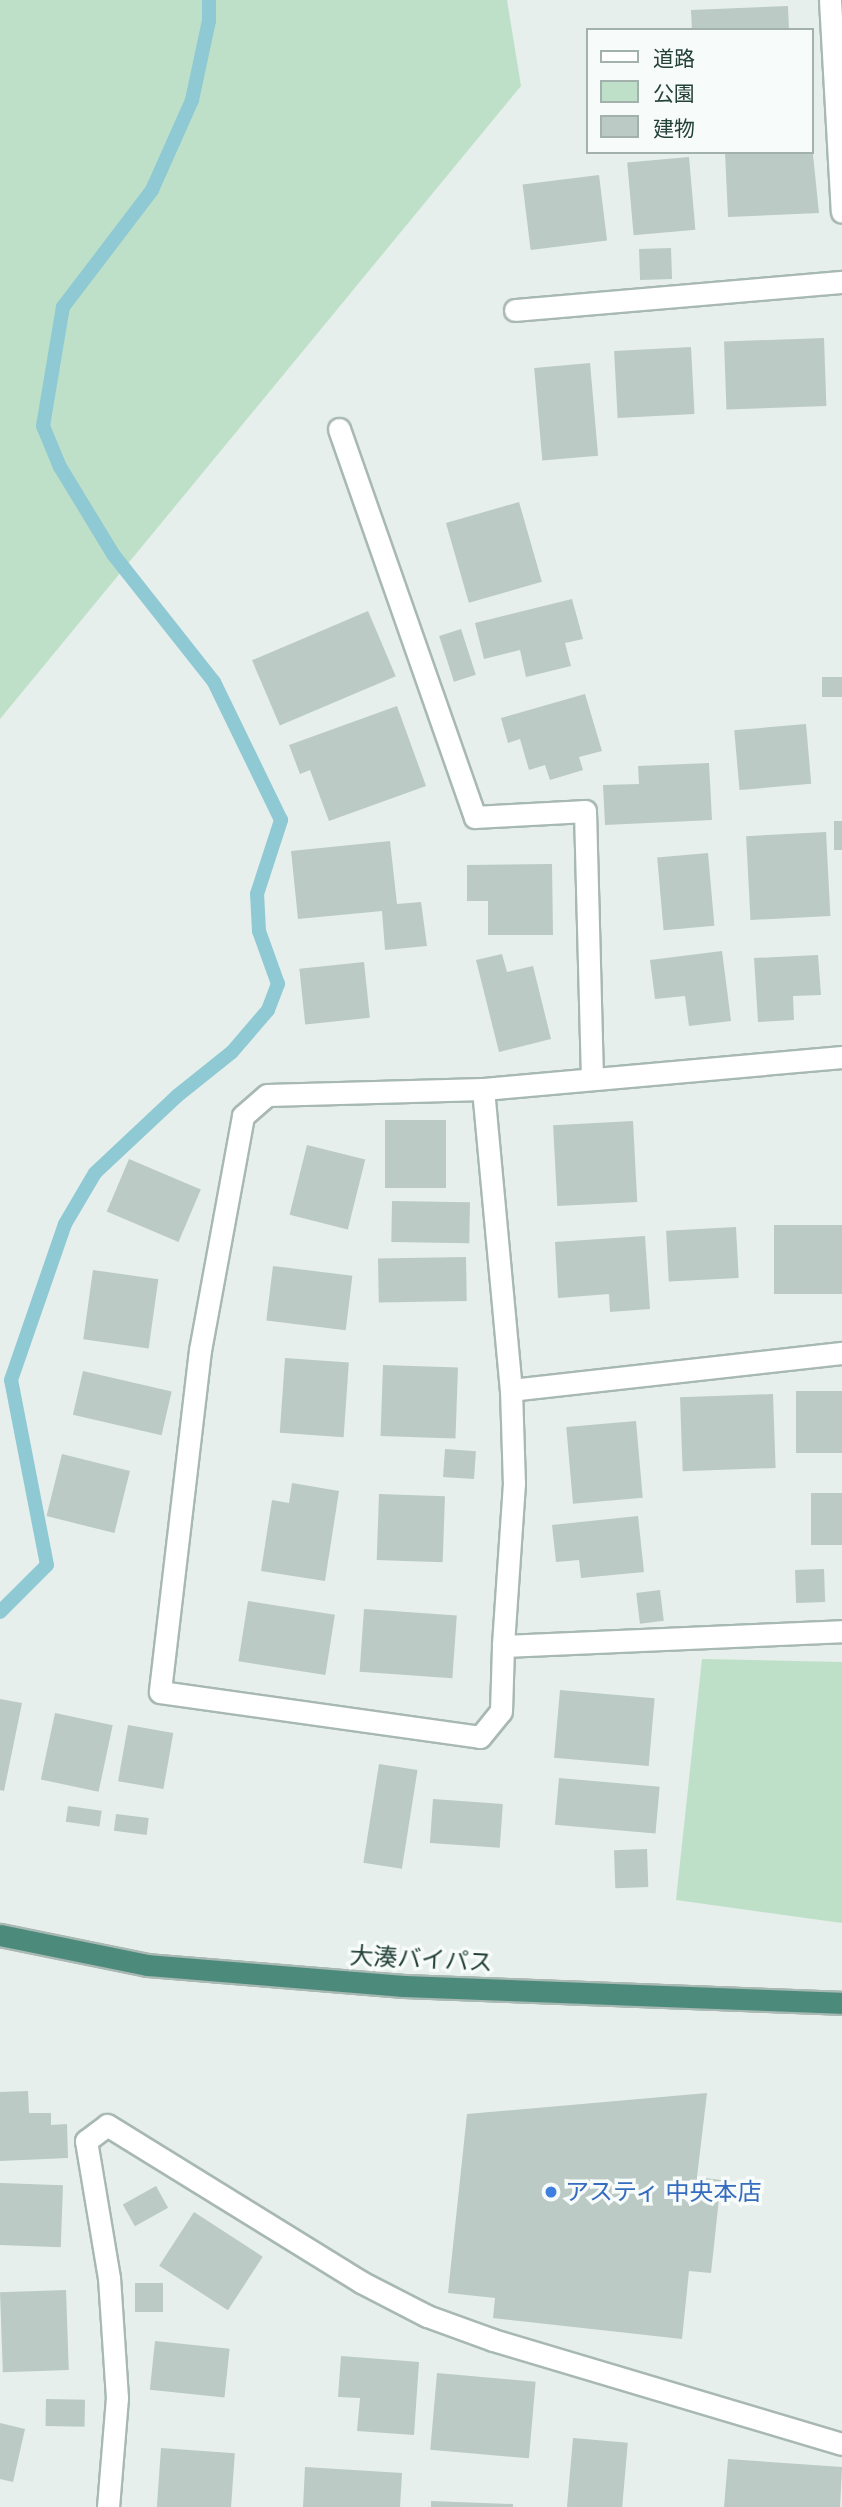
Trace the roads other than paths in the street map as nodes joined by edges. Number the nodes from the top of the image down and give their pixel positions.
1 (830, 0) edge
2 (840, 162) edge
3 (842, 212) edge
4 (842, 282) edge
5 (515, 310) dead end
6 (339, 429) dead end
7 (842, 1057) edge
8 (593, 1077) junction
9 (484, 1089) junction
10 (842, 1353) edge
11 (511, 1390) junction
12 (842, 1630) edge
13 (503, 1646) junction
14 (0, 1935) edge
15 (842, 2003) edge
16 (842, 2444) edge
17 (108, 2507) edge

1 - 2 street
2 - 3 street
4 - 5 street
6 - 8 street
7 - 8 street
8 - 9 street
9 - 11 street
9 - 13 street
10 - 11 street
11 - 13 street
12 - 13 street
14 - 15 highway, 大湊バイパス
16 - 17 street

